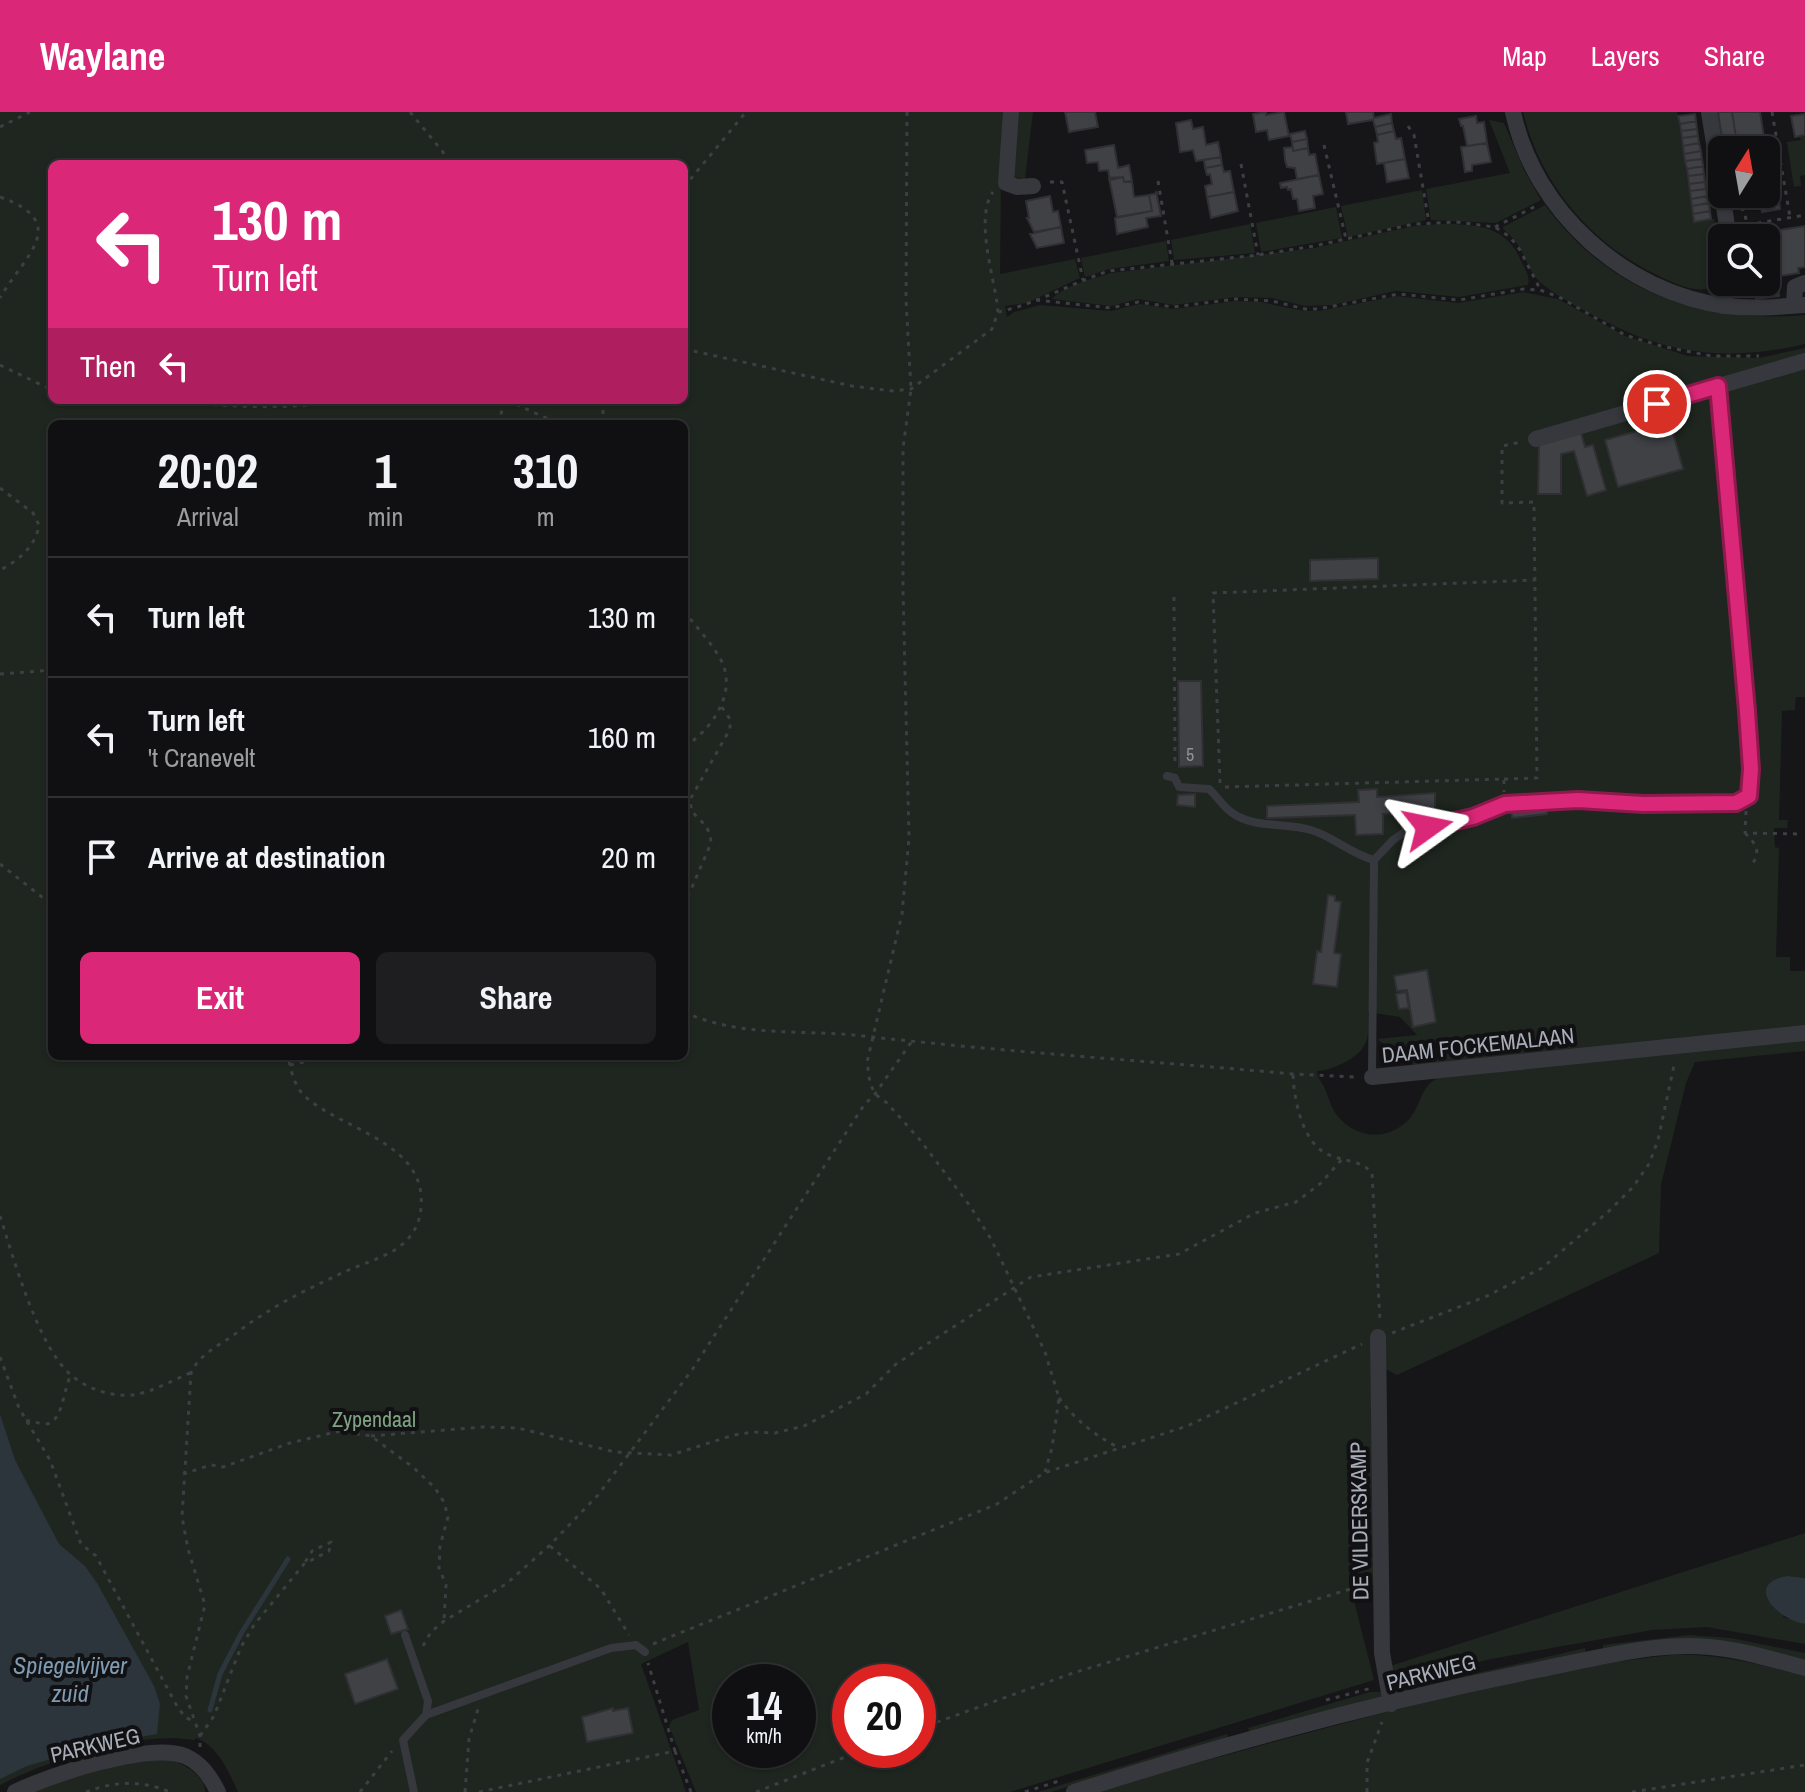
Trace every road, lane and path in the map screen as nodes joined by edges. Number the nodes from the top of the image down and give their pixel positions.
1 (30, 112) edge
2 (410, 112) edge
3 (746, 112) edge
4 (907, 112) edge
5 (1011, 112) edge
6 (1513, 112) edge
7 (1709, 112) edge
8 (1772, 112) edge
9 (1408, 126) dead end
10 (0, 127) edge
11 (1713, 136) edge
12 (1324, 145) dead end
13 (446, 160) edge
14 (1241, 164) dead end
15 (1158, 181) dead end
16 (688, 182) edge
17 (1006, 183) junction
18 (1033, 186) joint
19 (0, 197) edge
20 (1551, 197) junction
21 (1724, 208) edge
22 (1725, 212) junction
23 (1805, 215) edge
24 (1790, 217) junction
25 (1429, 223) junction
26 (1727, 224) edge
27 (1495, 227) junction
28 (1346, 239) junction
29 (1258, 255) junction
30 (1172, 263) junction
31 (1083, 280) junction
32 (1805, 283) edge
33 (1540, 290) junction
34 (1725, 296) edge
35 (0, 298) edge
36 (1036, 300) junction
37 (1800, 305) edge
38 (1723, 306) junction
39 (998, 312) junction
40 (688, 350) edge
41 (1770, 354) dead end
42 (1805, 361) edge
43 (0, 365) edge
44 (1718, 386) junction
45 (48, 388) edge
46 (911, 389) junction
47 (200, 404) edge
48 (324, 404) edge
49 (515, 404) edge
50 (550, 420) edge
51 (1536, 439) joint
52 (0, 488) edge
53 (0, 570) edge
54 (1535, 580) junction
55 (1174, 597) dead end
56 (688, 616) edge
57 (48, 670) edge
58 (0, 674) edge
59 (721, 706) junction
60 (688, 745) edge
61 (1171, 777) joint
62 (1504, 779) junction
63 (1504, 786) dead end
64 (1746, 815) dead end
65 (1745, 833) junction
66 (1800, 834) dead end
67 (1374, 860) junction
68 (1753, 863) dead end
69 (0, 864) edge
70 (688, 897) edge
71 (48, 902) edge
72 (688, 1014) edge
73 (1805, 1033) edge
74 (873, 1038) junction
75 (912, 1041) junction
76 (1679, 1046) junction
77 (289, 1060) edge
78 (313, 1060) edge
79 (290, 1065) junction
80 (1293, 1074) junction
81 (1372, 1077) junction
82 (875, 1094) junction
83 (1343, 1158) junction
84 (0, 1216) edge
85 (1013, 1288) junction
86 (1378, 1337) junction
87 (0, 1357) edge
88 (191, 1373) junction
89 (71, 1375) junction
90 (1059, 1398) junction
91 (26, 1421) junction
92 (371, 1436) junction
93 (1119, 1448) junction
94 (630, 1453) junction
95 (1044, 1473) junction
96 (183, 1474) junction
97 (550, 1545) junction
98 (304, 1564) junction
99 (1349, 1587) dead end
100 (444, 1621) junction
101 (405, 1635) dead end
102 (636, 1645) junction
103 (645, 1652) junction
104 (417, 1668) junction
105 (1805, 1668) edge
106 (482, 1696) junction
107 (1391, 1704) junction
108 (426, 1715) junction
109 (194, 1721) junction
110 (936, 1722) edge
111 (1382, 1725) dead end
112 (200, 1736) junction
113 (403, 1740) junction
114 (675, 1751) junction
115 (832, 1762) edge
116 (197, 1763) junction
117 (1805, 1765) edge
118 (15, 1792) edge
119 (86, 1792) edge
120 (170, 1792) edge
121 (218, 1792) edge
122 (360, 1792) edge
123 (414, 1792) edge
124 (465, 1792) edge
125 (479, 1792) edge
126 (691, 1792) edge
127 (756, 1792) edge
128 (1074, 1792) edge
129 (1367, 1792) edge
130 (1632, 1792) edge

1 - 10 path
2 - 13 path
3 - 16 path
4 - 46 path
5 - 17 street
6 - 20 street
7 - 11 street
8 - 24 path
9 - 25 path
12 - 28 path
14 - 29 path
15 - 30 path
17 - 18 street
17 - 39 path
18 - 31 path
19 - 35 path
20 - 27 path
20 - 38 street
21 - 22 street
22 - 24 path
22 - 26 street
23 - 24 path
25 - 27 path
25 - 28 path
27 - 33 path
28 - 29 path
29 - 30 path
30 - 31 path
31 - 36 path
32 - 37 street
33 - 36 path
33 - 41 path
34 - 38 street
36 - 39 path
37 - 38 street
39 - 46 path
40 - 46 path
42 - 44 street
43 - 45 path
44 - 51 street
44 - 67 lane
46 - 74 path
47 - 48 path
49 - 50 path
51 - 54 path
52 - 53 path
54 - 62 path
54 - 62 path
55 - 61 path
56 - 59 path
57 - 58 path
59 - 60 path
59 - 70 path
61 - 67 lane
62 - 63 path
64 - 65 path
65 - 66 path
65 - 68 path
67 - 81 lane, DAAM FOCKEMALAAN
69 - 71 path
72 - 74 path
73 - 76 street, DAAM FOCKEMALAAN
74 - 75 path
74 - 82 path
75 - 80 path
75 - 82 path
76 - 81 street, DAAM FOCKEMALAAN
76 - 86 path
77 - 79 path
78 - 79 path
79 - 88 path
80 - 81 path
80 - 83 path
82 - 85 path
82 - 94 path
83 - 85 path
83 - 86 path
84 - 89 path
85 - 90 path
85 - 94 path
86 - 93 path
86 - 107 street, DE VILDERSKAMP
87 - 91 path
88 - 89 path
88 - 96 path
89 - 91 path
90 - 93 path
90 - 95 path
91 - 109 path
92 - 94 path
92 - 96 path
92 - 100 path
93 - 95 path
94 - 97 path
95 - 103 path
96 - 109 path
97 - 100 path
97 - 102 path
98 - 98 path
98 - 112 path
99 - 110 path
100 - 104 path
101 - 104 lane
102 - 103 lane
102 - 106 lane
103 - 114 path
104 - 108 lane
105 - 107 street, PARKWEG
106 - 108 lane
106 - 124 path
107 - 128 street, PARKWEG
108 - 113 lane
109 - 112 path
111 - 129 path
112 - 116 path
113 - 122 path
113 - 123 lane
114 - 125 path
114 - 126 path
115 - 127 path
116 - 118 street, PARKWEG
116 - 121 street
117 - 130 path
119 - 120 path

